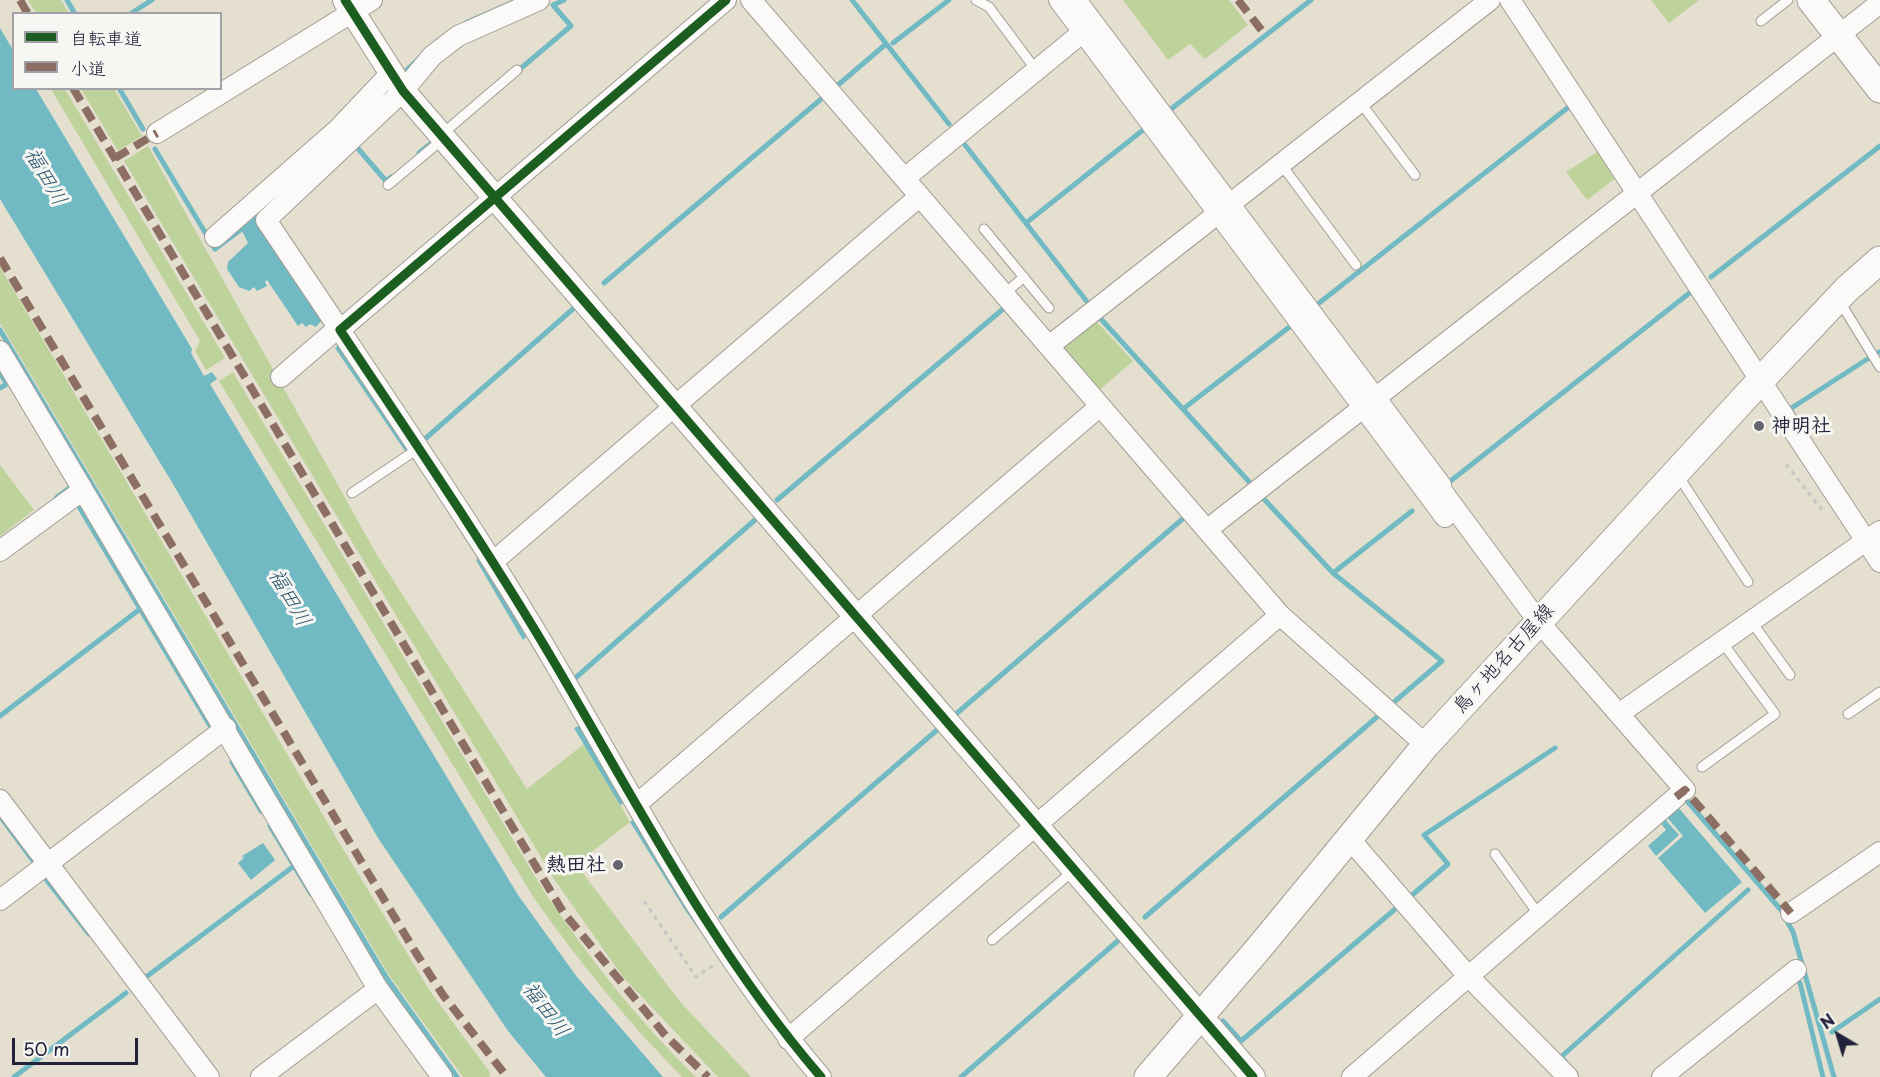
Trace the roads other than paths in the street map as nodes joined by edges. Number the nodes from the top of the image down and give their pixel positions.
1 (539, 0) edge
2 (726, 0) edge
3 (751, 0) edge
4 (976, 0) edge
5 (1059, 0) edge
6 (1076, 0) edge
7 (1490, 0) edge
8 (1510, 0) edge
9 (1788, 0) edge
10 (1811, 0) edge
11 (1880, 3) edge
12 (356, 4) edge
13 (1761, 21) dead end
14 (1083, 32) junction
15 (1839, 35) junction
16 (517, 70) dead end
17 (1036, 70) junction
18 (397, 82) junction
19 (1880, 89) edge
20 (1360, 102) junction
21 (157, 133) dead end
22 (442, 137) junction
23 (1281, 164) junction
24 (1415, 176) dead end
25 (905, 178) junction
26 (387, 185) dead end
27 (1638, 194) junction
28 (494, 196) junction
29 (920, 196) junction
30 (1224, 209) junction
31 (984, 229) dead end
32 (215, 237) dead end
33 (1880, 260) edge
34 (1356, 265) dead end
35 (1024, 277) junction
36 (1004, 294) junction
37 (1838, 298) junction
38 (1050, 308) dead end
39 (339, 329) junction
40 (1049, 346) junction
41 (0, 351) edge
42 (1880, 367) edge
43 (281, 377) dead end
44 (1762, 379) junction
45 (1369, 403) junction
46 (674, 406) junction
47 (1100, 406) junction
48 (419, 448) junction
49 (1676, 472) junction
50 (83, 490) junction
51 (352, 493) dead end
52 (1208, 529) junction
53 (1873, 536) edge
54 (0, 551) edge
55 (494, 561) junction
56 (1880, 562) edge
57 (1748, 582) dead end
58 (1280, 615) junction
59 (855, 616) junction
60 (1751, 621) junction
61 (1534, 625) junction
62 (1722, 642) junction
63 (1790, 675) dead end
64 (1880, 692) edge
65 (1620, 713) junction
66 (1848, 714) dead end
67 (226, 728) junction
68 (1426, 745) junction
69 (1702, 767) dead end
70 (0, 800) edge
71 (637, 804) junction
72 (1037, 827) junction
73 (1348, 837) junction
74 (1880, 852) edge
75 (1495, 854) dead end
76 (48, 864) junction
77 (1074, 870) junction
78 (0, 900) edge
79 (1791, 913) dead end
80 (1539, 915) junction
81 (992, 940) dead end
82 (1796, 970) dead end
83 (1468, 976) junction
84 (378, 989) junction
85 (1199, 1016) junction
86 (788, 1039) junction
87 (209, 1077) edge
88 (261, 1077) edge
89 (442, 1077) edge
90 (821, 1077) edge
91 (1148, 1077) edge
92 (1253, 1077) edge
93 (1352, 1077) edge
94 (1568, 1077) edge
95 (1662, 1077) edge

1 - 18 street
2 - 28 street
3 - 25 street
4 - 17 lane
5 - 14 street
6 - 30 street
7 - 20 street
8 - 27 street
9 - 13 lane
10 - 15 main road
11 - 15 street
12 - 18 street
12 - 21 street
14 - 17 street
14 - 30 street
15 - 19 main road
15 - 27 street
16 - 22 lane
17 - 25 street
18 - 22 street
18 - 32 street
18 - 39 street
20 - 23 street
20 - 24 lane
22 - 26 lane
22 - 28 street
23 - 30 street
23 - 34 lane
25 - 29 street
27 - 44 street
27 - 45 street
28 - 39 street
28 - 46 street
29 - 36 street
29 - 46 street
30 - 40 street
30 - 45 street
31 - 35 lane
33 - 37 main road, 鳥ヶ地名古屋線
35 - 36 lane
35 - 38 lane
36 - 40 street
37 - 42 lane
37 - 44 main road, 鳥ヶ地名古屋線
39 - 43 street
39 - 48 street
40 - 47 street
41 - 50 street
44 - 49 main road, 鳥ヶ地名古屋線
44 - 53 street
45 - 52 street
45 - 61 street
46 - 55 street
46 - 59 street
47 - 52 street
47 - 59 street
48 - 51 lane
48 - 55 street
49 - 57 lane
49 - 61 main road, 鳥ヶ地名古屋線
50 - 54 street
50 - 67 street
52 - 58 street
53 - 56 street
53 - 60 street
55 - 71 street
58 - 68 street
58 - 72 street
59 - 71 street
59 - 72 street
60 - 62 street
60 - 63 lane
61 - 65 street
61 - 68 main road, 鳥ヶ地名古屋線
62 - 65 street
62 - 69 lane
64 - 66 lane
65 - 80 street
67 - 76 street
67 - 84 street
68 - 73 main road, 鳥ヶ地名古屋線
70 - 76 street
71 - 86 street
72 - 77 street
72 - 86 street
73 - 83 street
73 - 85 main road, 鳥ヶ地名古屋線
74 - 79 street
75 - 80 lane
76 - 78 street
76 - 87 street
77 - 81 lane
77 - 85 street
80 - 83 street
82 - 95 street
83 - 93 street
83 - 94 street
84 - 88 street
84 - 89 street
85 - 91 main road, 鳥ヶ地名古屋線
85 - 92 street
86 - 90 street

